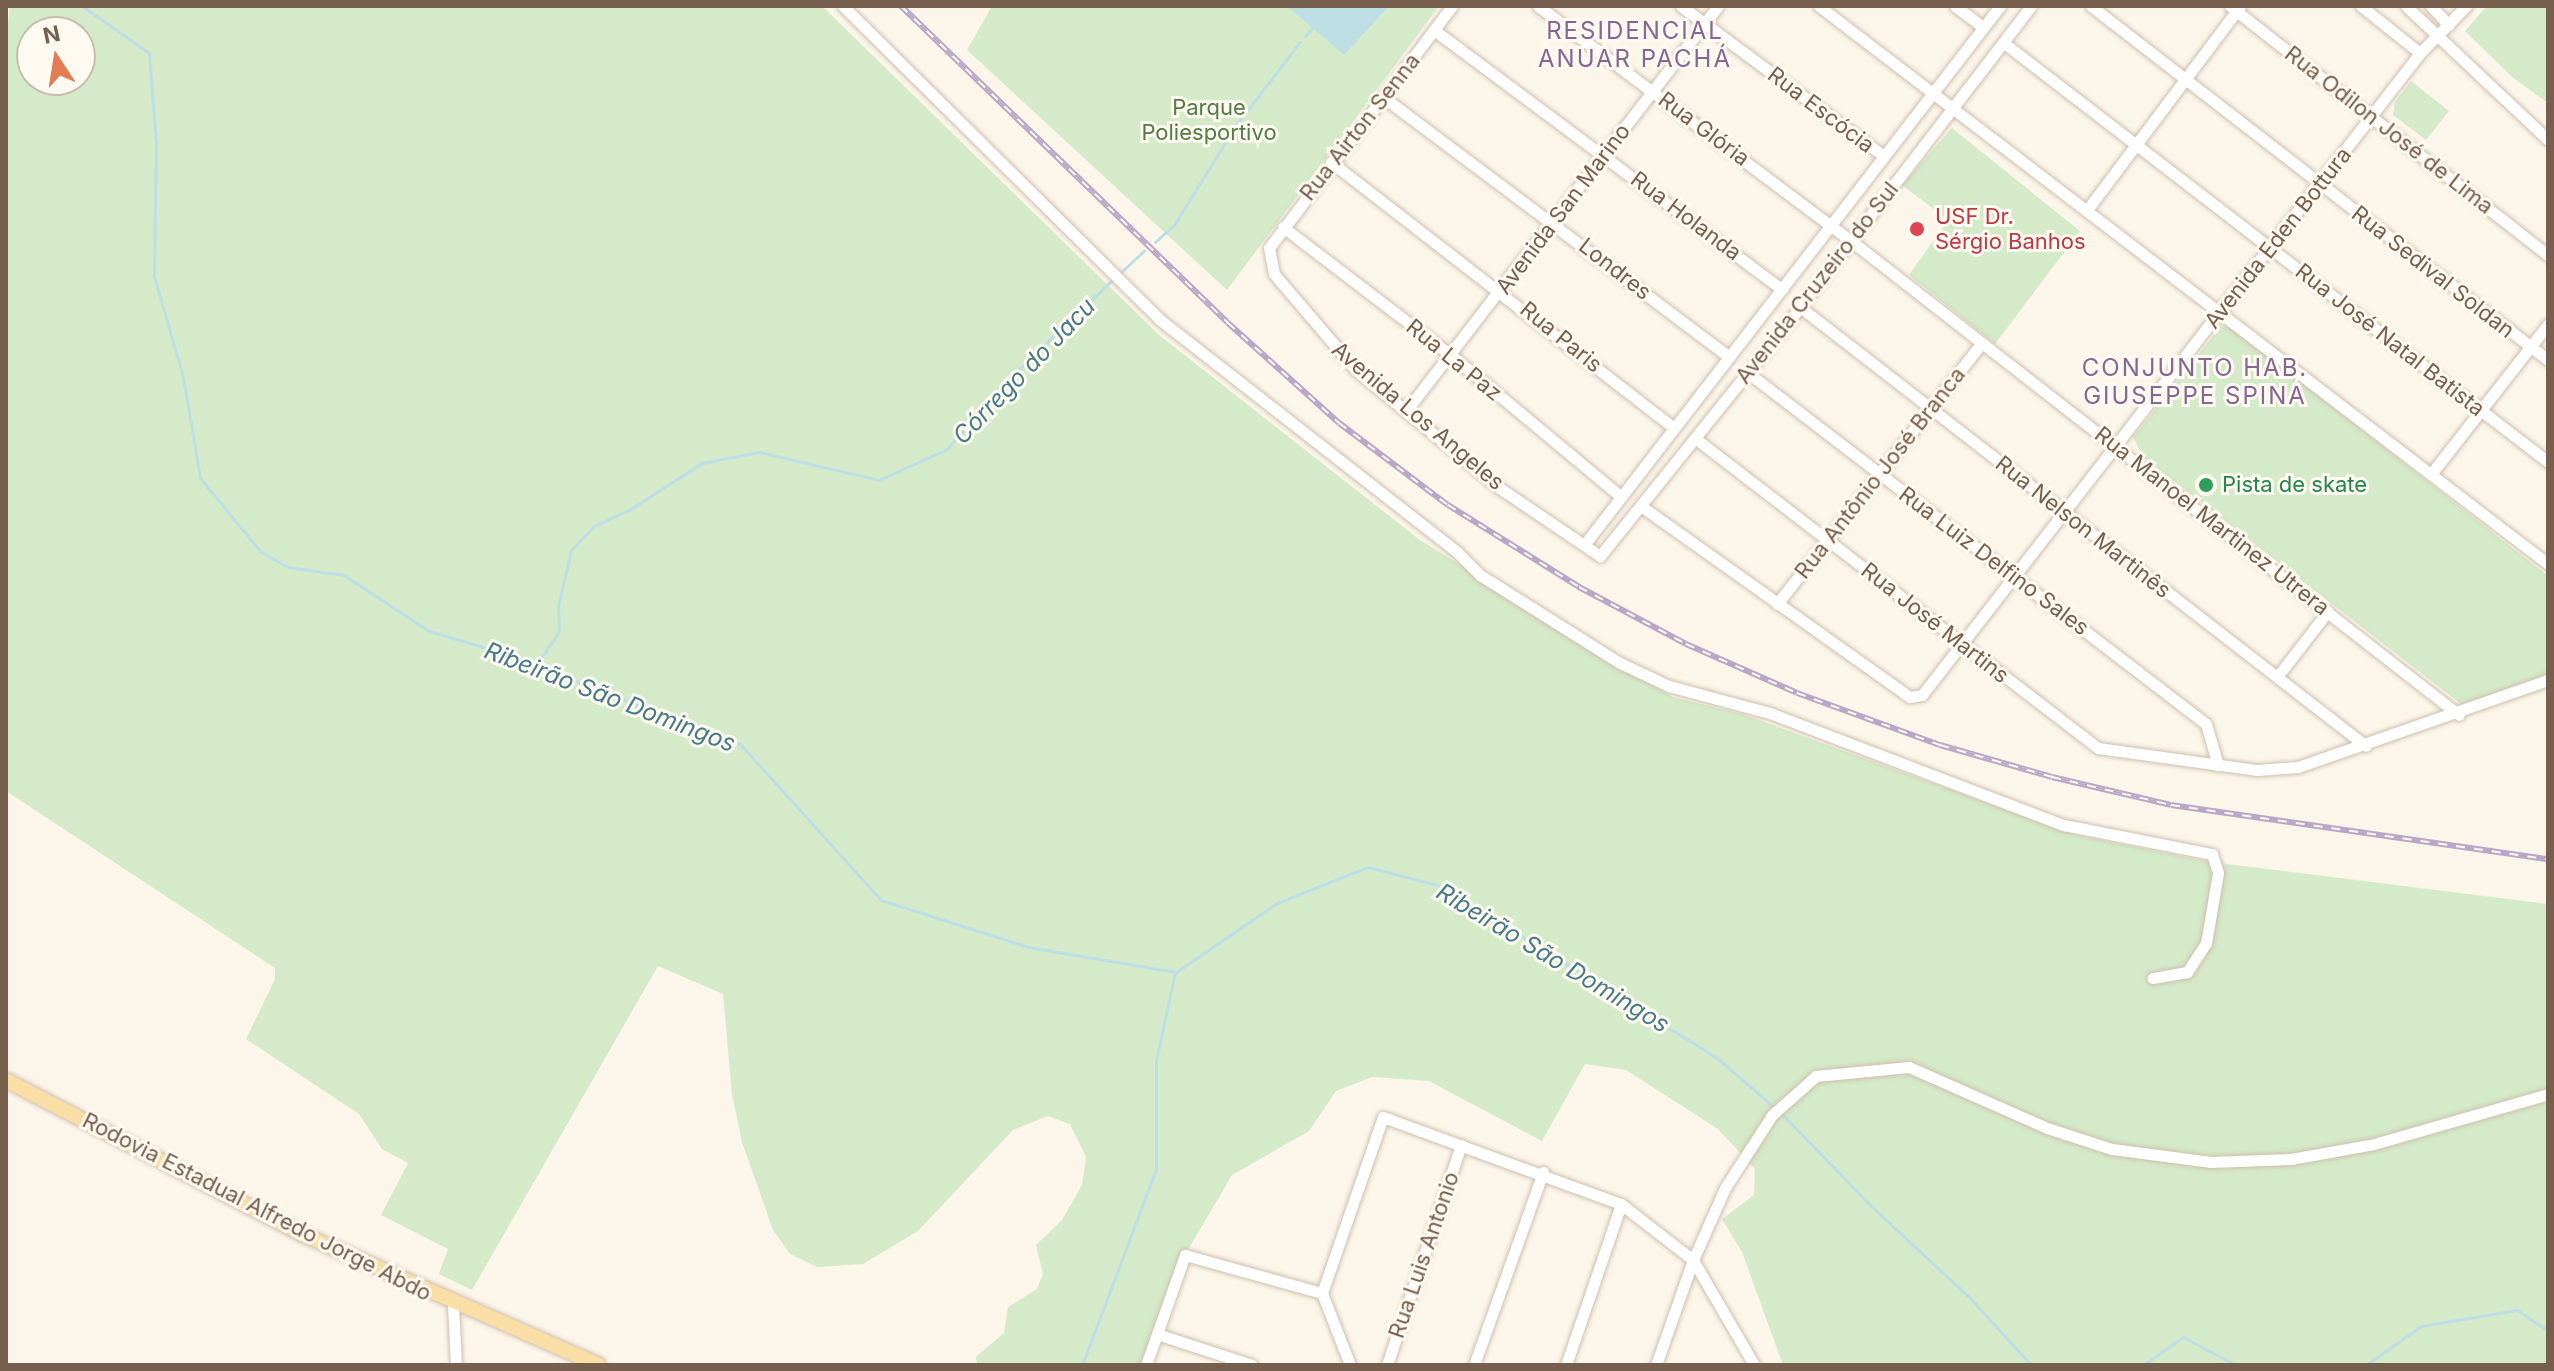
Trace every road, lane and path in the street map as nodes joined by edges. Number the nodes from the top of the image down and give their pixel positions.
1 (843, 6) edge
2 (1452, 6) edge
3 (1538, 6) edge
4 (1681, 6) edge
5 (1718, 6) edge
6 (1819, 6) edge
7 (1955, 6) edge
8 (2000, 6) edge
9 (2031, 6) edge
10 (2091, 6) edge
11 (2361, 6) edge
12 (2406, 6) edge
13 (2431, 6) edge
14 (2466, 6) edge
15 (2236, 8) edge
16 (1705, 23) junction
17 (2449, 25) junction
18 (1983, 27) junction
19 (1434, 30) junction
20 (2437, 37) junction
21 (2004, 43) junction
22 (2420, 53) junction
23 (2186, 79) junction
24 (1654, 91) junction
25 (1933, 93) junction
26 (1383, 97) junction
27 (1954, 109) junction
28 (2372, 117) junction
29 (2548, 140) edge
30 (2136, 145) junction
31 (1603, 154) junction
32 (1884, 156) junction
33 (1331, 162) junction
34 (2320, 183) junction
35 (2087, 210) junction
36 (1554, 221) junction
37 (1831, 226) junction
38 (1283, 227) junction
39 (1850, 240) junction
40 (1269, 248) joint
41 (2270, 248) junction
42 (2548, 255) edge
43 (1782, 289) junction
44 (1502, 290) junction
45 (1800, 307) junction
46 (2220, 312) junction
47 (2548, 324) edge
48 (1982, 343) junction
49 (2530, 347) junction
50 (1452, 356) junction
51 (1729, 357) junction
52 (2548, 360) edge
53 (1747, 372) junction
54 (1930, 408) junction
55 (2480, 410) junction
56 (1406, 411) junction
57 (1674, 428) junction
58 (1696, 439) junction
59 (2115, 446) junction
60 (2548, 462) edge
61 (1879, 474) junction
62 (2431, 474) junction
63 (1621, 497) junction
64 (1641, 506) junction
65 (2064, 512) junction
66 (1827, 540) junction
67 (1584, 545) junction
68 (1600, 556) joint
69 (2548, 564) edge
70 (2014, 577) junction
71 (1777, 604) junction
72 (2328, 611) junction
73 (1962, 644) junction
74 (2277, 677) junction
75 (2548, 680) edge
76 (2459, 715) junction
77 (2366, 746) junction
78 (2218, 765) junction
79 (2153, 978) dead end
80 (6, 1080) edge
81 (2548, 1094) edge
82 (1461, 1145) junction
83 (1543, 1172) junction
84 (1621, 1204) junction
85 (1693, 1260) junction
86 (1322, 1293) junction
87 (453, 1304) junction
88 (1157, 1334) junction
89 (1745, 1359) edge
90 (456, 1365) edge
91 (599, 1365) edge
92 (1146, 1365) edge
93 (1252, 1365) edge
94 (1350, 1365) edge
95 (1387, 1365) edge
96 (1474, 1365) edge
97 (1566, 1365) edge
98 (1656, 1365) edge
99 (1754, 1365) edge

1 - 79 street
2 - 19 street, Rua Airton Senna
3 - 24 street, Rua Glória
4 - 16 street, Rua Escócia
5 - 16 street, Avenida San Marino
6 - 25 street
7 - 18 street
8 - 18 street, Avenida Cruzeiro do Sul
9 - 21 street, Avenida Cruzeiro do Sul
10 - 23 street, Rua Sedival Soldan
11 - 22 street
12 - 20 street
13 - 17 street
14 - 17 street, Avenida Eden Bottura
15 - 23 street
15 - 28 street, Rua Odilon José de Lima
16 - 24 street, Avenida San Marino
16 - 32 street, Rua Escócia
17 - 20 street, Avenida Eden Bottura
18 - 25 street, Avenida Cruzeiro do Sul
19 - 26 street, Rua Airton Senna
19 - 31 street, Rua Holanda
20 - 22 street, Avenida Eden Bottura
20 - 29 street
21 - 27 street, Avenida Cruzeiro do Sul
21 - 30 street, Rua José Natal Batista
22 - 28 street, Avenida Eden Bottura
23 - 30 street
23 - 34 street, Rua Sedival Soldan
24 - 31 street, Avenida San Marino
24 - 37 street, Rua Glória
25 - 27 street
25 - 32 street, Avenida Cruzeiro do Sul
26 - 33 street, Rua Airton Senna
26 - 36 street, Londres
27 - 35 street
27 - 39 street, Avenida Cruzeiro do Sul
28 - 34 street, Avenida Eden Bottura
28 - 42 street, Rua Odilon José de Lima
30 - 35 street
30 - 41 street, Rua José Natal Batista
31 - 36 street, Avenida San Marino
31 - 43 street, Rua Holanda
32 - 37 street, Avenida Cruzeiro do Sul
33 - 38 street, Rua Airton Senna
33 - 44 street, Rua Paris
34 - 41 street, Avenida Eden Bottura
34 - 49 street, Rua Sedival Soldan
35 - 46 street
36 - 44 street, Avenida San Marino
36 - 51 street, Londres
37 - 39 street, Rua Glória
37 - 43 street, Avenida Cruzeiro do Sul
38 - 40 street, Rua Airton Senna
38 - 50 street, Rua La Paz
39 - 45 street, Avenida Cruzeiro do Sul
39 - 48 street, Rua Manoel Martinez Utrera
40 - 56 street, Avenida Los Angeles
41 - 46 street, Avenida Eden Bottura
41 - 55 street, Rua José Natal Batista
43 - 51 street, Avenida Cruzeiro do Sul
44 - 50 street, Avenida San Marino
44 - 57 street, Rua Paris
45 - 53 street, Avenida Cruzeiro do Sul
45 - 54 street, Rua Nelson Martinês
46 - 59 street, Avenida Eden Bottura
46 - 62 street
47 - 49 street
48 - 54 street, Rua Antônio José Branca
48 - 59 street, Rua Manoel Martinez Utrera
49 - 52 street, Rua Sedival Soldan
49 - 55 street
50 - 56 street, Avenida San Marino
50 - 63 street, Rua La Paz
51 - 57 street, Avenida Cruzeiro do Sul
53 - 58 street, Avenida Cruzeiro do Sul
53 - 61 street, Rua Luiz Delfino Sales
54 - 61 street, Rua Antônio José Branca
54 - 65 street, Rua Nelson Martinês
55 - 60 street, Rua José Natal Batista
55 - 62 street
56 - 67 street, Avenida Los Angeles
57 - 63 street, Avenida Cruzeiro do Sul
58 - 64 street, Avenida Cruzeiro do Sul
58 - 66 street, Rua José Martins
59 - 65 street, Avenida Eden Bottura
59 - 72 street, Rua Manoel Martinez Utrera
61 - 66 street, Rua Antônio José Branca
61 - 70 street, Rua Luiz Delfino Sales
62 - 69 street
63 - 67 street, Avenida Cruzeiro do Sul
64 - 68 street, Avenida Cruzeiro do Sul
64 - 71 street
65 - 70 street, Avenida Eden Bottura
65 - 74 street, Rua Nelson Martinês
66 - 71 street, Rua Antônio José Branca
66 - 73 street, Rua José Martins
67 - 68 street, Avenida Los Angeles
70 - 73 street, Avenida Eden Bottura
70 - 78 street, Rua Luiz Delfino Sales
71 - 73 street, Avenida Eden Bottura
72 - 74 street
72 - 76 street, Rua Manoel Martinez Utrera
73 - 78 street, Rua José Martins
74 - 77 street, Rua Nelson Martinês
75 - 76 street, Rua José Martins
76 - 77 street, Rua José Martins
77 - 78 street, Rua José Martins
80 - 87 main road, Rodovia Estadual Alfredo Jorge Abdo
81 - 85 street
82 - 83 street
82 - 86 street
82 - 95 street, Rua Luis Antonio
83 - 84 street
83 - 96 street
84 - 85 street
84 - 97 street
85 - 89 street
85 - 98 street
86 - 88 street
86 - 94 street
87 - 90 street
87 - 91 main road, Rodovia Estadual Alfredo Jorge Abdo
88 - 92 street
88 - 93 street
89 - 99 street

